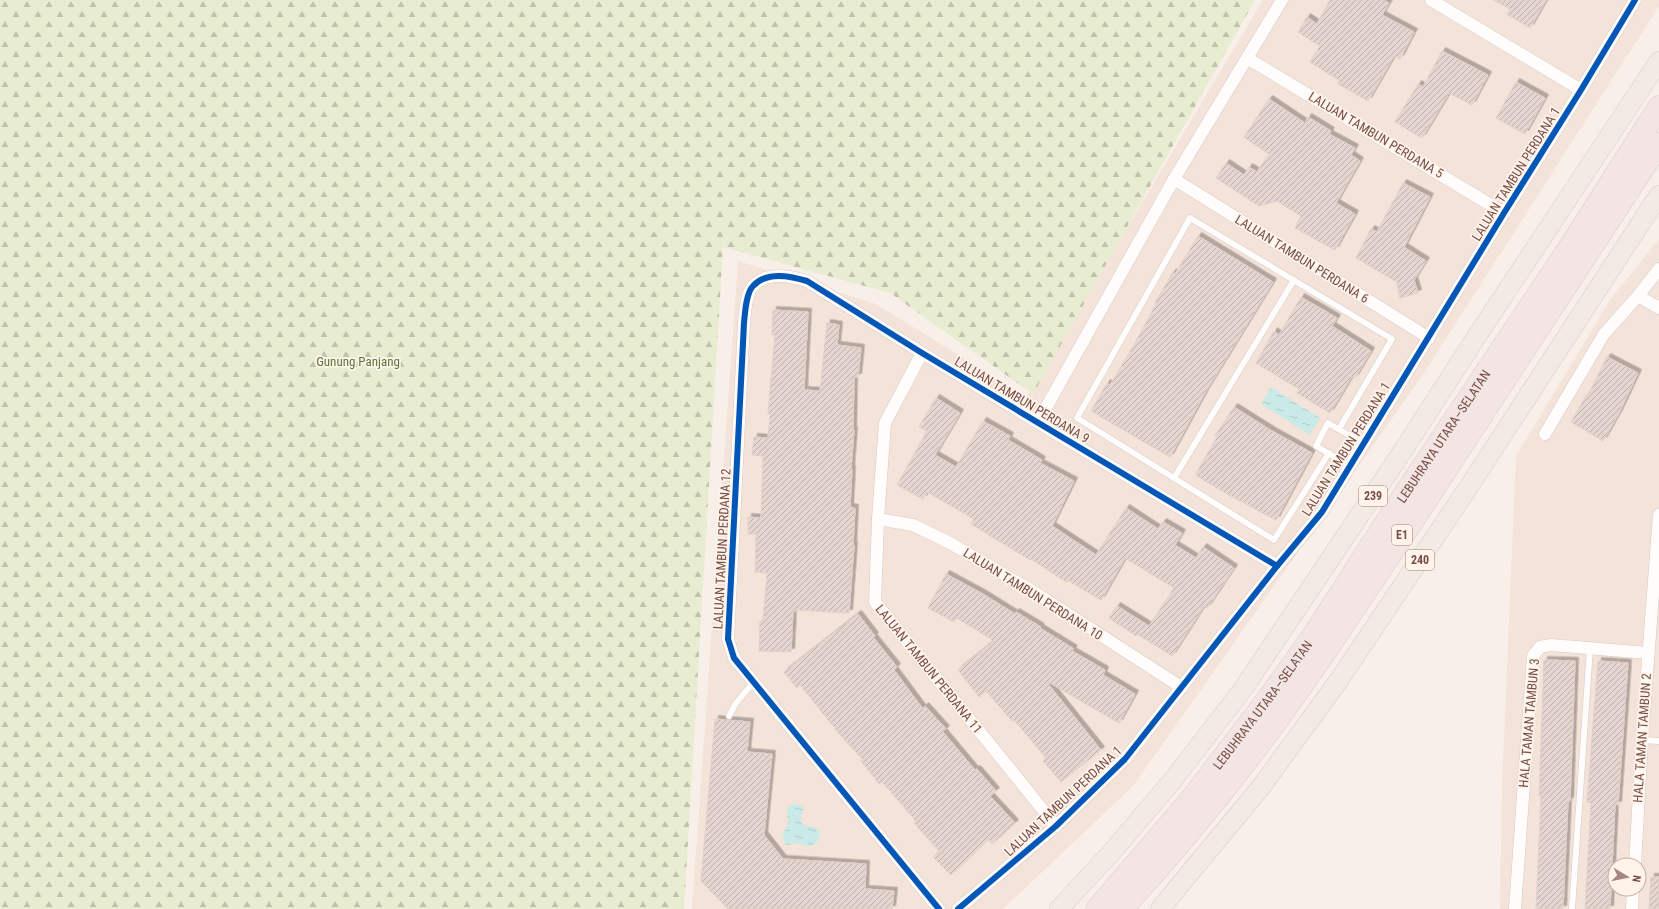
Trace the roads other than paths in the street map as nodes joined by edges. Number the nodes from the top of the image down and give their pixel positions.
1 (1282, 0) edge
2 (1431, 0) edge
3 (1635, 0) edge
4 (1247, 58) junction
5 (1659, 61) edge
6 (1582, 90) junction
7 (1659, 106) edge
8 (1659, 144) edge
9 (1174, 179) junction
10 (1659, 195) edge
11 (1504, 213) junction
12 (1659, 219) edge
13 (1659, 269) edge
14 (1294, 280) junction
15 (753, 286) joint
16 (1638, 296) junction
17 (1659, 308) edge
18 (1429, 338) junction
19 (922, 353) junction
20 (1545, 369) junction
21 (1038, 422) junction
22 (1339, 429) junction
23 (1545, 434) dead end
24 (1364, 444) junction
25 (1329, 453) junction
26 (1350, 466) junction
27 (1174, 478) junction
28 (1659, 515) edge
29 (878, 519) junction
30 (1277, 566) junction
31 (1590, 648) junction
32 (1648, 654) junction
33 (754, 683) junction
34 (1181, 687) junction
35 (729, 716) dead end
36 (1642, 740) junction
37 (1659, 742) edge
38 (1056, 826) junction
39 (1635, 857) edge
40 (1633, 897) edge
41 (939, 909) edge
42 (958, 909) edge
43 (1059, 909) edge
44 (1097, 909) edge
45 (1122, 909) edge
46 (1160, 909) edge
47 (1515, 909) edge
48 (1572, 909) edge
49 (1632, 909) edge

1 - 4 street
2 - 6 street
3 - 6 street, LALUAN TAMBUN PERDANA 1
4 - 9 street
4 - 11 street, LALUAN TAMBUN PERDANA 5
5 - 43 main road, 239
6 - 11 street, LALUAN TAMBUN PERDANA 1
7 - 44 highway, LEBUHRAYA UTARA–SELATAN / E1
8 - 45 highway, LEBUHRAYA UTARA–SELATAN / E1
9 - 18 street, LALUAN TAMBUN PERDANA 6
9 - 21 street
10 - 20 main road, 240
11 - 18 street, LALUAN TAMBUN PERDANA 1
12 - 20 main road
13 - 16 street
14 - 22 lane
14 - 27 lane
14 - 27 lane
15 - 19 street, LALUAN TAMBUN PERDANA 9
15 - 33 street, LALUAN TAMBUN PERDANA 12
16 - 17 street
16 - 23 street
18 - 24 street, LALUAN TAMBUN PERDANA 1
19 - 21 street, LALUAN TAMBUN PERDANA 9
19 - 29 street, LALUAN TAMBUN PERDANA 11
20 - 46 main road, 240
21 - 30 street, LALUAN TAMBUN PERDANA 9
22 - 24 lane
22 - 25 lane
24 - 26 street, LALUAN TAMBUN PERDANA 1
25 - 26 lane
25 - 27 lane
26 - 30 street, LALUAN TAMBUN PERDANA 1
28 - 32 street, HALA TAMAN TAMBUN 2
29 - 34 street, LALUAN TAMBUN PERDANA 10
29 - 38 street, LALUAN TAMBUN PERDANA 11
30 - 34 street, LALUAN TAMBUN PERDANA 1
31 - 32 street, HALA TAMAN TAMBUN 3
31 - 47 street, HALA TAMAN TAMBUN 3
31 - 48 lane
32 - 36 street, HALA TAMAN TAMBUN 2
33 - 35 lane
33 - 41 street, LALUAN TAMBUN PERDANA 12
34 - 38 street, LALUAN TAMBUN PERDANA 1
36 - 37 lane
36 - 39 street, HALA TAMAN TAMBUN 2
38 - 42 street, LALUAN TAMBUN PERDANA 1
40 - 49 street

